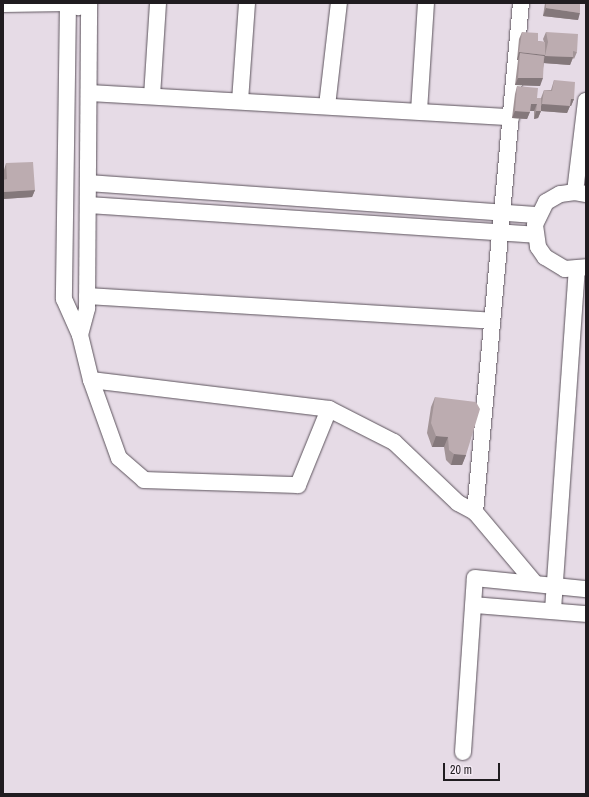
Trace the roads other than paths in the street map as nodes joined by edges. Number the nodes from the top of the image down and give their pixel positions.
1 (68, 3) edge
2 (158, 3) edge
3 (247, 3) edge
4 (339, 3) edge
5 (426, 3) edge
6 (521, 3) edge
7 (3, 4) edge
8 (89, 7) edge
9 (89, 93) junction
10 (152, 96) junction
11 (240, 101) junction
12 (586, 101) edge
13 (327, 106) junction
14 (419, 111) junction
15 (511, 116) junction
16 (89, 183) junction
17 (581, 193) edge
18 (89, 205) junction
19 (502, 213) junction
20 (538, 215) junction
21 (500, 233) junction
22 (535, 236) junction
23 (581, 268) edge
24 (88, 296) junction
25 (492, 321) junction
26 (80, 335) junction
27 (91, 380) junction
28 (329, 409) junction
29 (475, 512) junction
30 (534, 582) junction
31 (555, 585) junction
32 (586, 589) edge
33 (474, 606) junction
34 (552, 610) junction
35 (586, 614) edge
36 (463, 752) dead end

1 - 7 street
1 - 8 street
1 - 26 street
2 - 10 street
3 - 11 street
4 - 13 street
5 - 14 street
6 - 15 street
8 - 9 street
9 - 10 street
9 - 16 street
10 - 11 street
11 - 13 street
12 - 17 street
13 - 14 street
14 - 15 street
15 - 19 street
16 - 18 street
16 - 19 street
17 - 20 street
18 - 21 street
18 - 24 street
19 - 20 street
19 - 21 street
20 - 22 street
21 - 22 street
21 - 25 street
22 - 23 street
23 - 31 street
24 - 25 street
24 - 26 street
25 - 29 street
26 - 27 street
27 - 28 street
27 - 28 street
28 - 29 street
29 - 30 street
30 - 31 street
30 - 33 street
31 - 32 street
31 - 34 street
33 - 34 street
33 - 36 street
34 - 35 street

